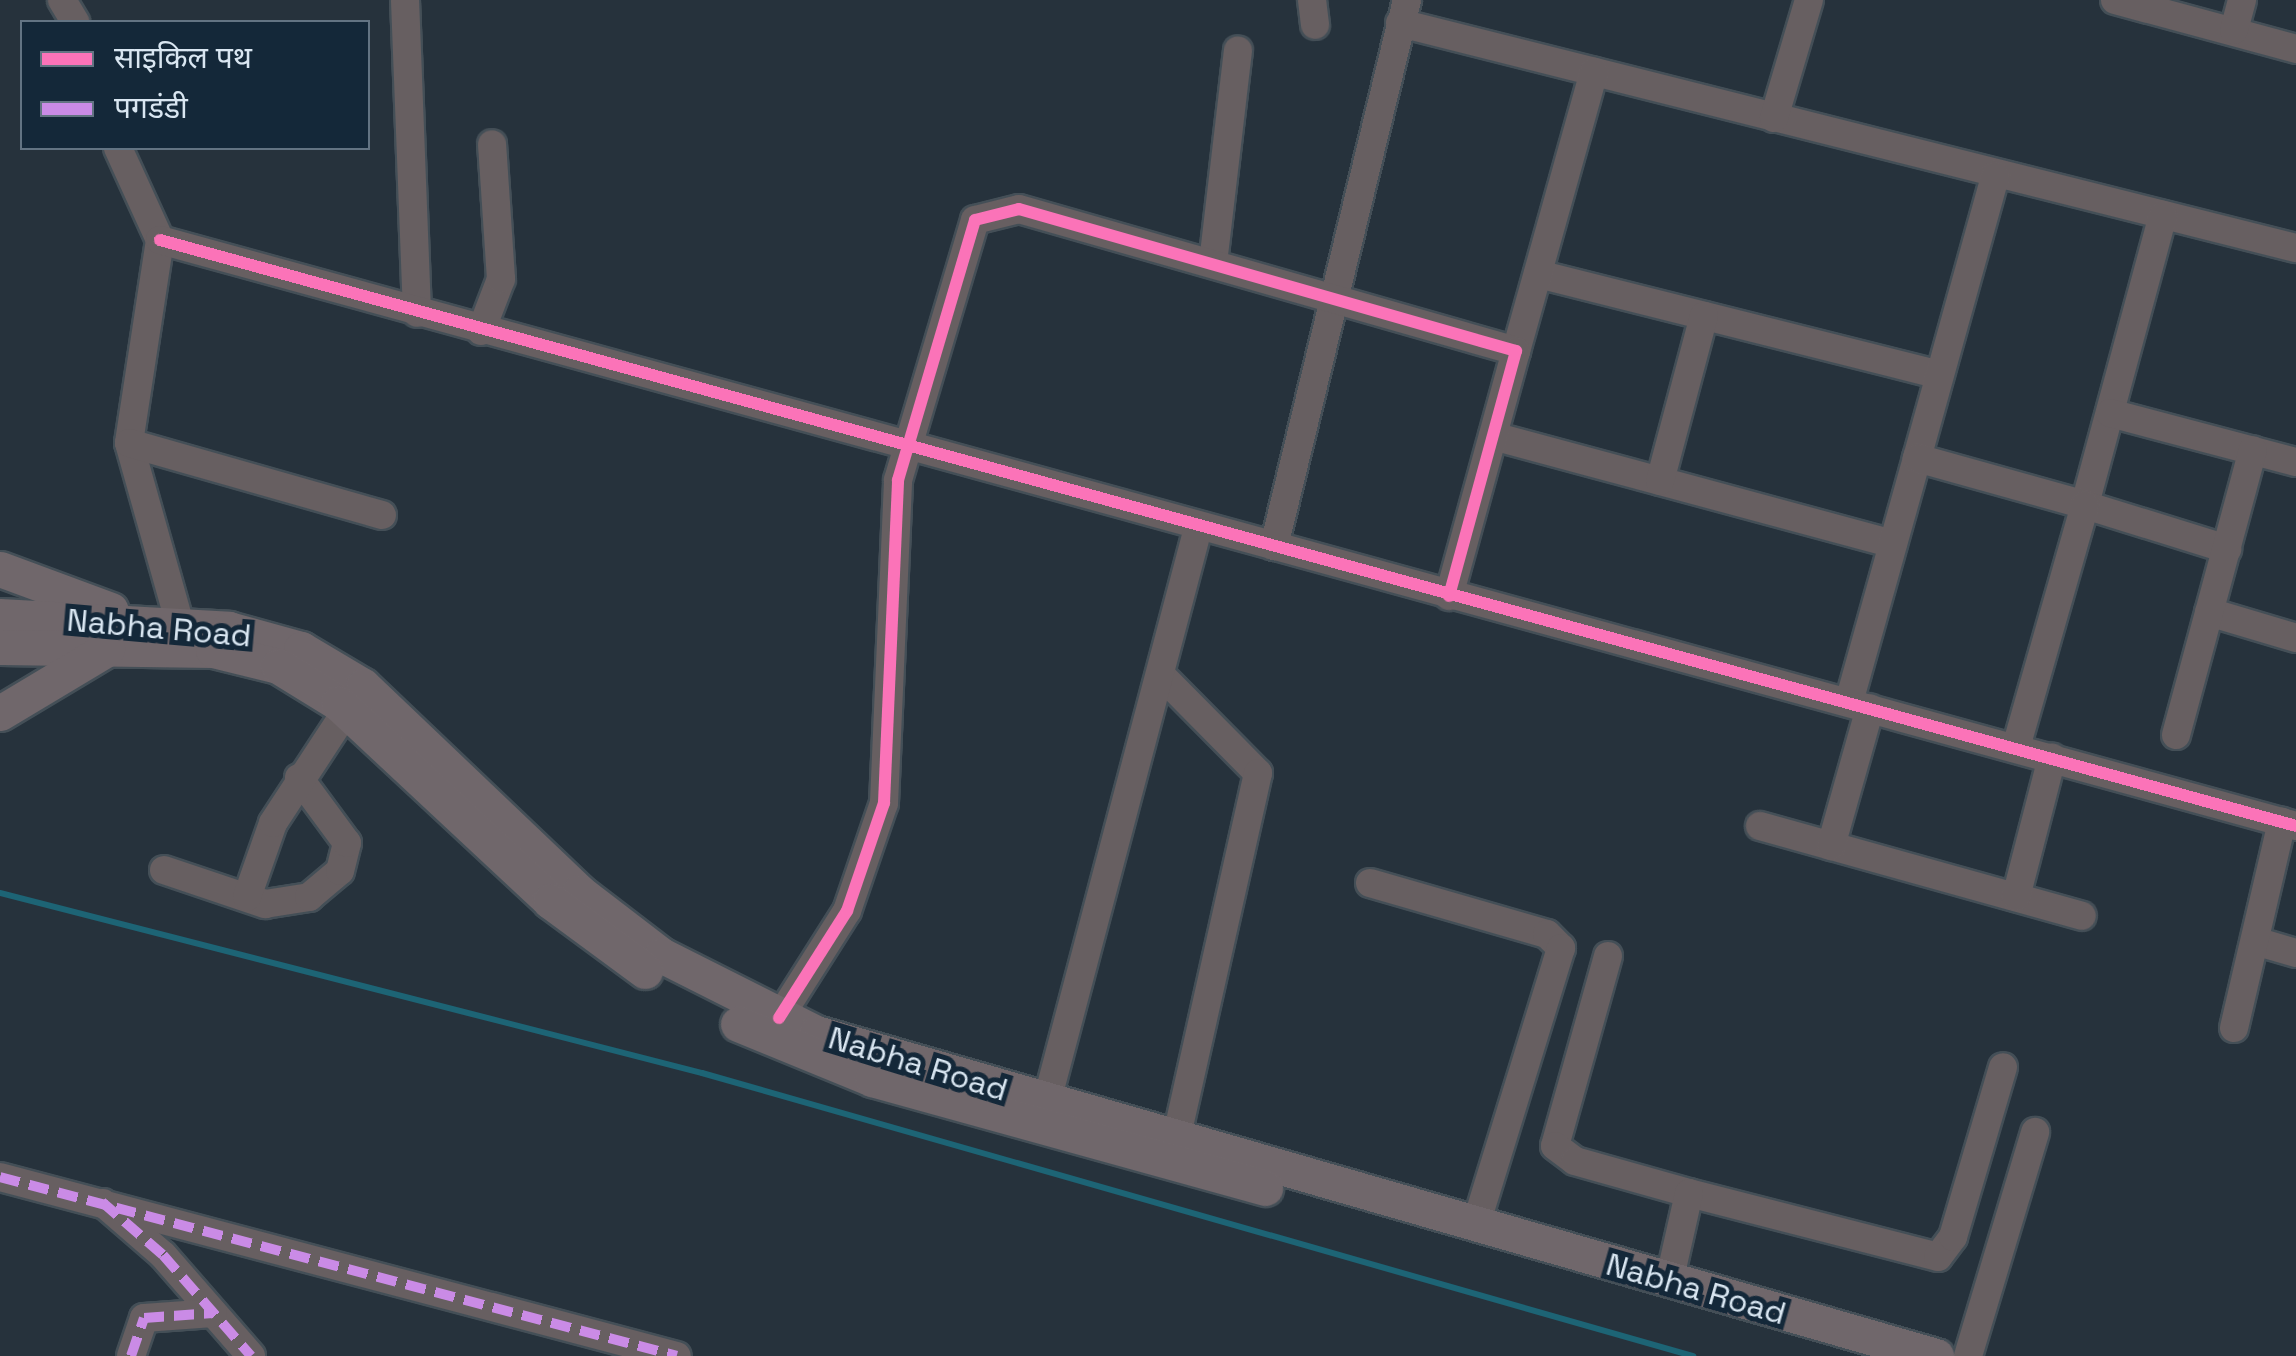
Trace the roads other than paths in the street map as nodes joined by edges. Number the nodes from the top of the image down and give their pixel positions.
1 (405, 0) edge
2 (1808, 0) edge
3 (2115, 0) edge
4 (2242, 0) edge
5 (1403, 12) edge
6 (2234, 30) junction
7 (2296, 48) edge
8 (1238, 50) dead end
9 (1594, 72) junction
10 (1774, 118) junction
11 (492, 144) dead end
12 (119, 150) edge
13 (1996, 176) junction
14 (2163, 215) junction
15 (160, 240) junction
16 (2296, 248) edge
17 (1212, 263) junction
18 (1538, 274) junction
19 (1339, 299) junction
20 (417, 314) junction
21 (1704, 316) junction
22 (482, 331) junction
23 (1516, 351) junction
24 (1940, 376) junction
25 (2110, 413) junction
26 (1492, 436) junction
27 (129, 443) junction
28 (904, 446) junction
29 (2254, 450) junction
30 (1917, 458) junction
31 (2296, 462) edge
32 (1660, 481) junction
33 (2085, 505) junction
34 (382, 516) dead end
35 (1198, 528) junction
36 (1893, 544) junction
37 (1274, 546) junction
38 (2226, 549) junction
39 (0, 569) edge
40 (1449, 596) junction
41 (2210, 612) junction
42 (0, 616) edge
43 (143, 623) junction
44 (180, 624) junction
45 (2296, 638) edge
46 (112, 646) junction
47 (0, 647) edge
48 (1161, 675) junction
49 (355, 698) junction
50 (1860, 705) junction
51 (0, 714) edge
52 (2176, 734) dead end
53 (2016, 747) junction
54 (2052, 758) junction
55 (300, 778) junction
56 (2289, 824) edge
57 (1760, 826) dead end
58 (1831, 846) junction
59 (164, 870) dead end
60 (1370, 883) dead end
61 (2016, 897) junction
62 (247, 898) junction
63 (2082, 916) dead end
64 (2255, 941) junction
65 (2296, 953) edge
66 (1608, 956) dead end
67 (779, 1018) junction
68 (2234, 1028) dead end
69 (2004, 1066) dead end
70 (1043, 1114) junction
71 (2035, 1132) dead end
72 (1176, 1135) junction
73 (0, 1177) edge
74 (1689, 1193) junction
75 (100, 1200) junction
76 (190, 1221) junction
77 (1476, 1225) junction
78 (163, 1254) junction
79 (1669, 1282) junction
80 (213, 1314) junction
81 (639, 1351) edge
82 (130, 1356) edge
83 (251, 1356) edge
84 (677, 1356) edge
85 (1846, 1356) edge
86 (1936, 1356) edge
87 (1968, 1356) edge

1 - 20 street
2 - 10 street
3 - 6 street
4 - 6 street
5 - 9 street
5 - 19 street
6 - 7 street
8 - 17 street
9 - 10 street
9 - 18 street
10 - 13 street
11 - 22 street
12 - 15 street
13 - 14 street
13 - 24 street
14 - 16 street
14 - 25 street
15 - 20 street
15 - 27 street
17 - 19 street
17 - 28 street
18 - 21 street
18 - 23 street
19 - 23 street
19 - 37 street
20 - 22 street
21 - 24 street
21 - 32 street
22 - 28 street
23 - 26 street
24 - 30 street
25 - 29 street
25 - 33 street
26 - 32 street
26 - 40 street
27 - 34 street
27 - 44 street
28 - 35 street
28 - 67 street
29 - 31 street
29 - 38 street
30 - 33 street
30 - 36 street
32 - 36 street
33 - 38 street
33 - 53 street
35 - 37 street
35 - 48 street
36 - 50 street
37 - 40 street
38 - 41 street
39 - 43 main road
40 - 50 street
41 - 45 street
41 - 52 street
42 - 43 main road, Nabha Road
43 - 44 main road, Nabha Road
44 - 49 main road, Nabha Road
46 - 47 main road, Nabha Road
46 - 49 main road, Nabha Road
46 - 51 main road
48 - 70 street
48 - 72 street
49 - 55 street
49 - 67 main road, Nabha Road
49 - 70 main road, Nabha Road
50 - 53 street
50 - 58 street
53 - 54 street
54 - 56 street
54 - 61 street
55 - 62 street
55 - 62 street
56 - 64 street
57 - 58 street
58 - 61 street
59 - 62 street
60 - 77 street
61 - 63 street
64 - 65 street
64 - 68 street
66 - 74 street
67 - 70 main road, Nabha Road
69 - 74 street
70 - 72 main road, Nabha Road
70 - 85 main road, Nabha Road
71 - 87 street
72 - 77 main road, Nabha Road
73 - 75 street
74 - 79 street
75 - 76 street
75 - 78 street
76 - 78 street
76 - 81 street
77 - 79 main road, Nabha Road
78 - 80 street
79 - 86 main road, Nabha Road
80 - 82 street
80 - 83 street
81 - 84 street

